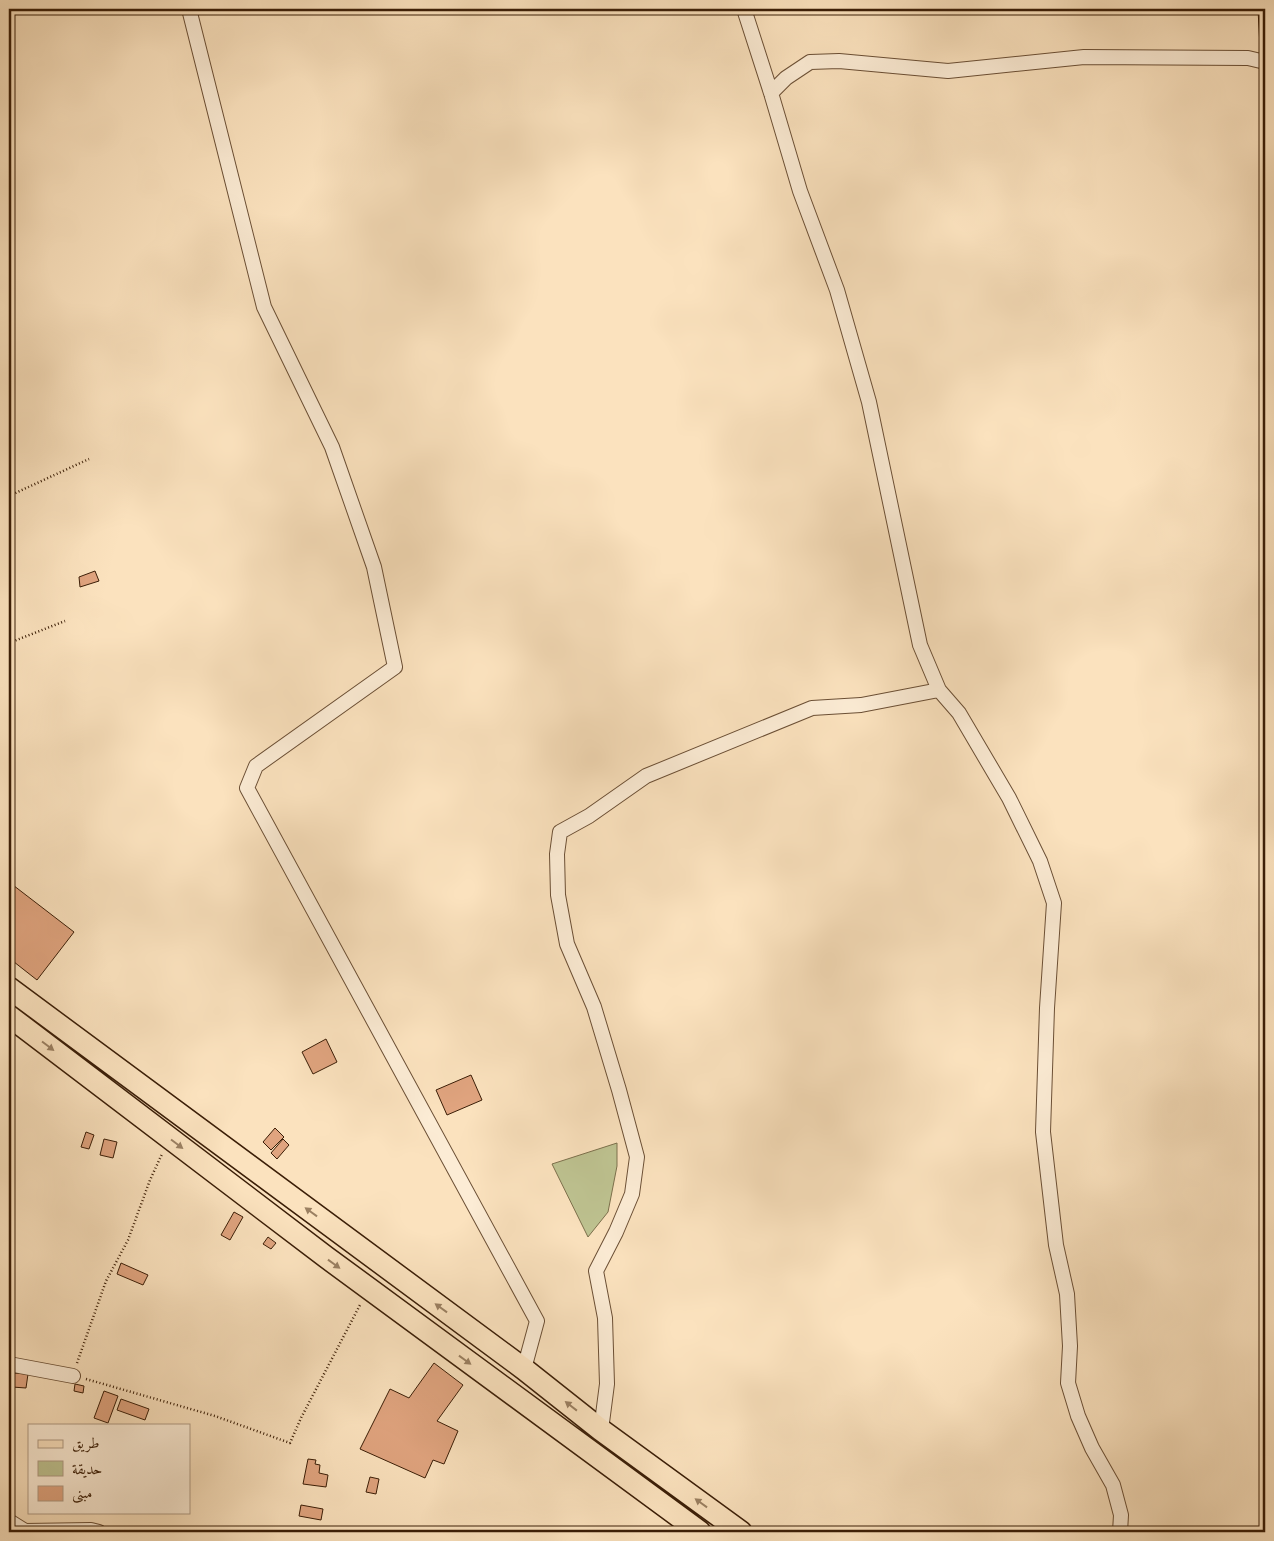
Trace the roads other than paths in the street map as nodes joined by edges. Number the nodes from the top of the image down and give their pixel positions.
1 (189, 9) edge
2 (744, 9) edge
3 (1265, 62) edge
4 (771, 93) junction
5 (939, 690) junction
6 (9, 988) edge
7 (9, 1016) edge
8 (9, 1364) edge
9 (524, 1369) junction
10 (73, 1376) road end
11 (601, 1430) junction
12 (9, 1521) edge
13 (99, 1532) edge
14 (700, 1532) edge
15 (741, 1532) edge
16 (1120, 1532) edge

1 - 9 street
2 - 4 street
3 - 4 street
4 - 5 street
5 - 11 street
5 - 16 street
9 -> 6 main road
7 -> 14 main road
8 - 10 street
11 -> 9 main road
15 -> 11 main road
12 - 13 street

